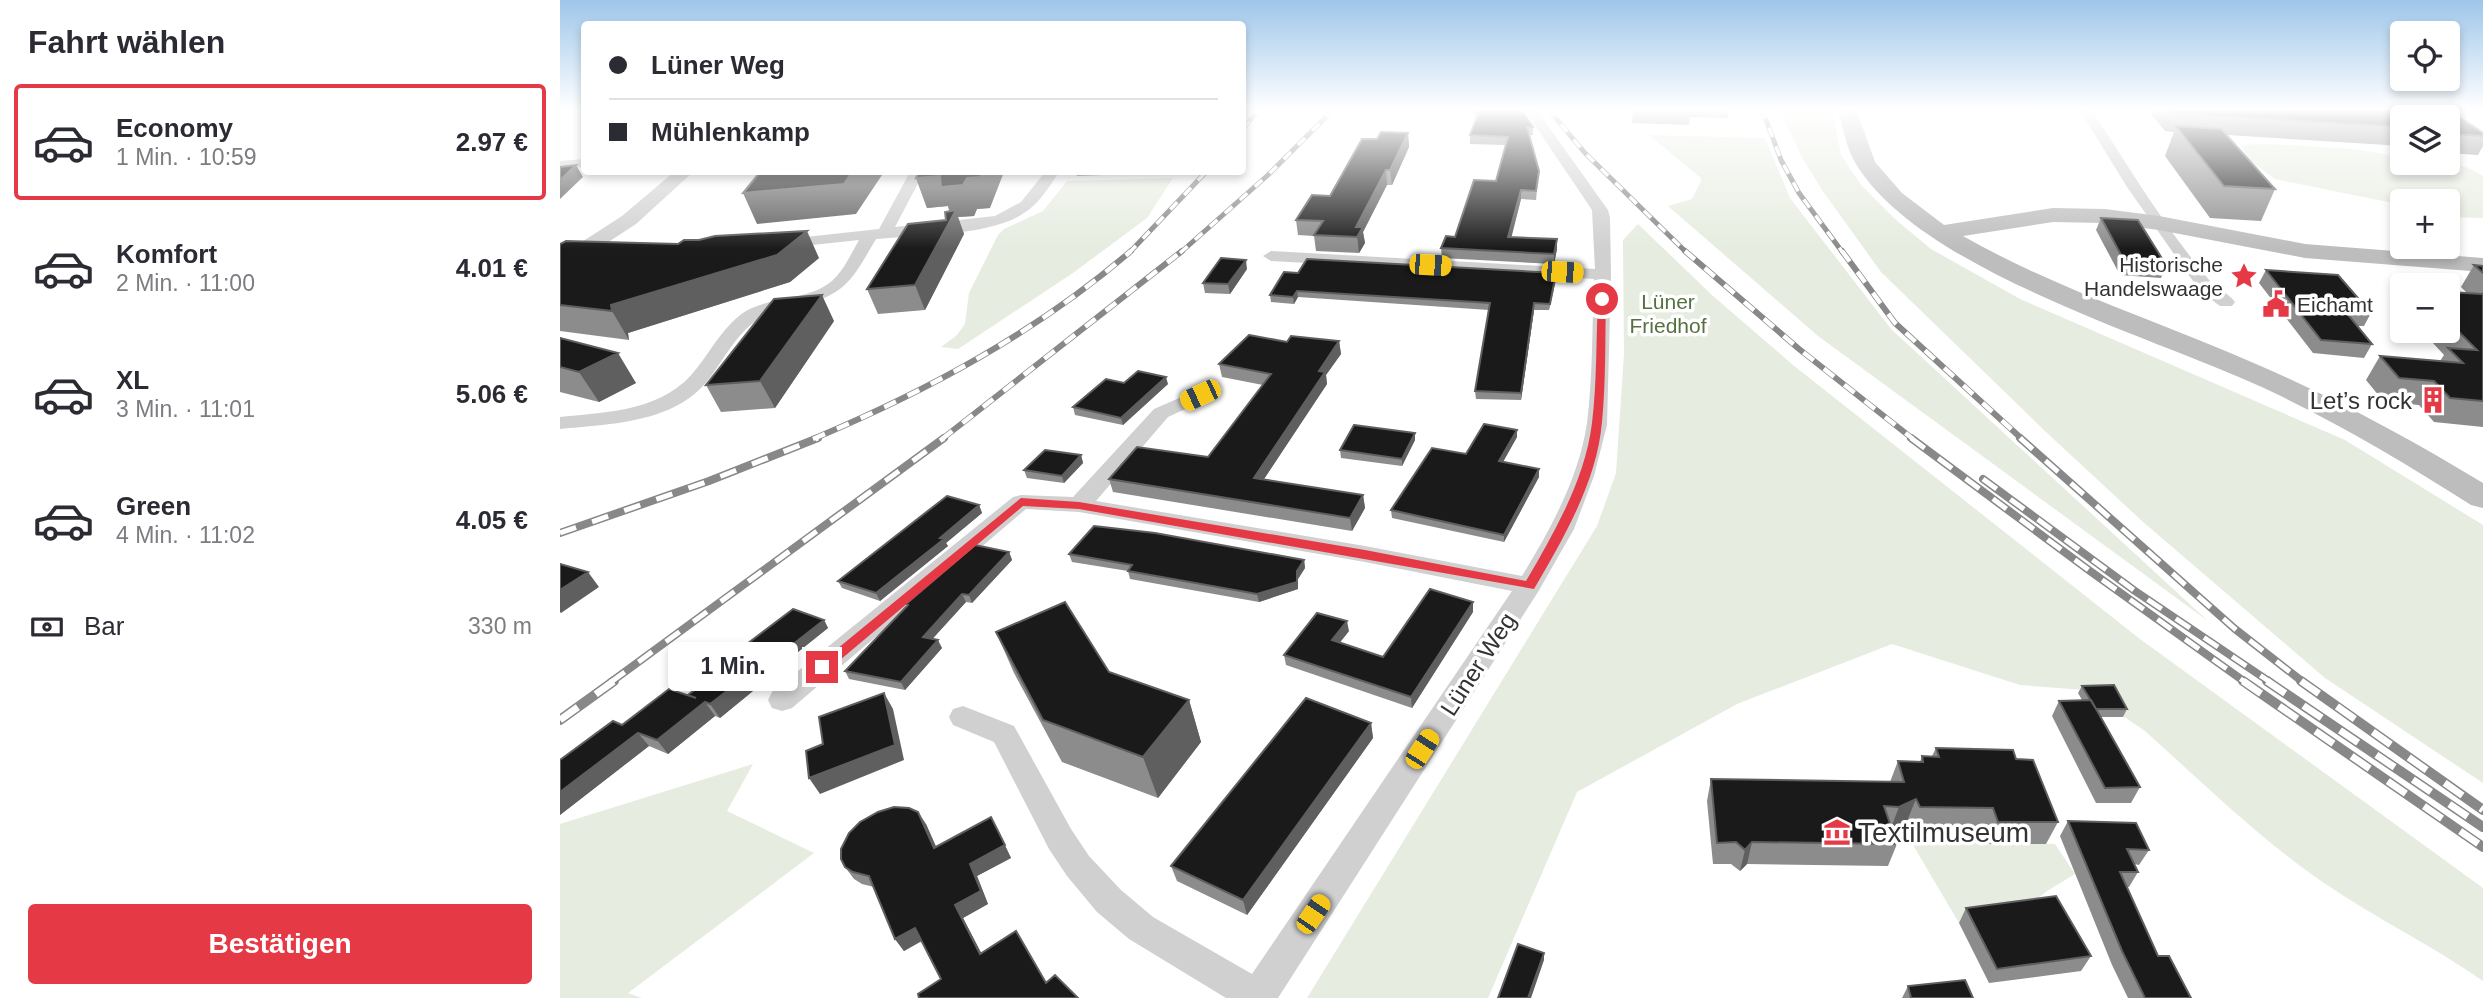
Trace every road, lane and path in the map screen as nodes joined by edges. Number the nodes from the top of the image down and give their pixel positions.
1 (1562, 156) edge
2 (1862, 156) edge
3 (2116, 156) edge
4 (581, 163) edge
5 (560, 165) edge
6 (681, 175) edge
7 (915, 175) edge
8 (1050, 175) edge
9 (2160, 223) junction
10 (1941, 232) junction
11 (877, 235) junction
12 (770, 245) edge
13 (590, 248) junction
14 (615, 248) edge
15 (1271, 256) dead end
16 (560, 265) edge
17 (2483, 265) edge
18 (1603, 274) junction
19 (2226, 302) dead end
20 (1200, 395) dead end
21 (560, 423) edge
22 (2483, 498) edge
23 (1079, 505) junction
24 (1529, 586) junction
25 (782, 701) dead end
26 (963, 718) dead end
27 (1257, 998) edge

1 - 18 street, Lüner Weg
2 - 10 main road
3 - 9 street
4 - 5 street
6 - 13 street
7 - 11 street
8 - 11 street
9 - 10 main road
9 - 17 main road
9 - 19 street
10 - 22 main road
11 - 12 street
11 - 21 street
13 - 14 street
13 - 16 street
15 - 18 street
18 - 24 street, Lüner Weg
20 - 23 street
23 - 24 street
23 - 25 street
24 - 27 street, Lüner Weg
26 - 27 street

